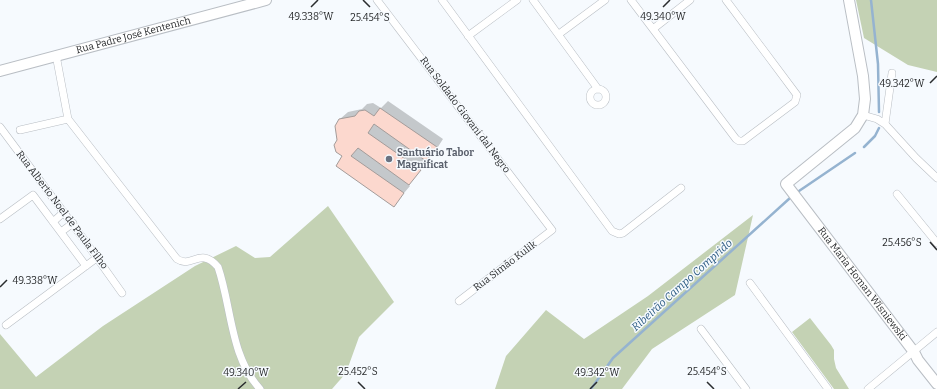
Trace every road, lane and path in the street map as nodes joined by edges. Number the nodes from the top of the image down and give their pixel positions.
1 (266, 0) edge
2 (378, 0) edge
3 (442, 0) edge
4 (517, 0) edge
5 (533, 0) edge
6 (605, 0) edge
7 (631, 0) edge
8 (690, 0) edge
9 (726, 0) edge
10 (849, 0) edge
11 (653, 29) junction
12 (559, 34) junction
13 (468, 36) junction
14 (56, 55) junction
15 (0, 71) edge
16 (892, 73) dead end
17 (598, 89) dead end
18 (863, 115) junction
19 (68, 119) junction
20 (884, 124) junction
21 (0, 127) edge
22 (20, 130) dead end
23 (937, 178) edge
24 (680, 188) dead end
25 (897, 194) dead end
26 (64, 212) junction
27 (0, 219) edge
28 (53, 222) junction
29 (72, 223) junction
30 (552, 230) joint
31 (61, 232) junction
32 (937, 243) edge
33 (98, 257) junction
34 (86, 266) junction
35 (750, 283) dead end
36 (122, 293) dead end
37 (459, 301) dead end
38 (6, 325) dead end
39 (701, 329) dead end
40 (937, 332) edge
41 (914, 352) junction
42 (937, 384) edge
43 (260, 389) edge
44 (746, 389) edge
45 (828, 389) edge
46 (868, 389) edge

1 - 14 street, Rua Padre José Kentenich
2 - 30 street, Rua Soldado Giovani dal Negro
3 - 13 street
4 - 13 street
5 - 12 street
6 - 12 street
7 - 11 street
8 - 11 street
9 - 11 street
10 - 18 street
12 - 17 street
13 - 24 street
14 - 15 street, Rua Padre José Kentenich
14 - 19 street
16 - 20 street
18 - 20 street
18 - 41 street, Rua Maria Homan Wisniewski
19 - 22 street
19 - 43 street
20 - 23 street
21 - 26 street, Rua Alberto Noel de Paula Filho
25 - 32 street
26 - 28 street
26 - 29 street, Rua Alberto Noel de Paula Filho
27 - 28 street
28 - 31 street
29 - 31 street
29 - 33 street, Rua Alberto Noel de Paula Filho
30 - 37 street, Rua Simão Kulik
31 - 34 street
33 - 34 street
33 - 36 street, Rua Alberto Noel de Paula Filho
34 - 38 street
35 - 45 street
39 - 44 street
40 - 41 street
41 - 42 street, Rua Maria Homan Wisniewski
41 - 46 street

